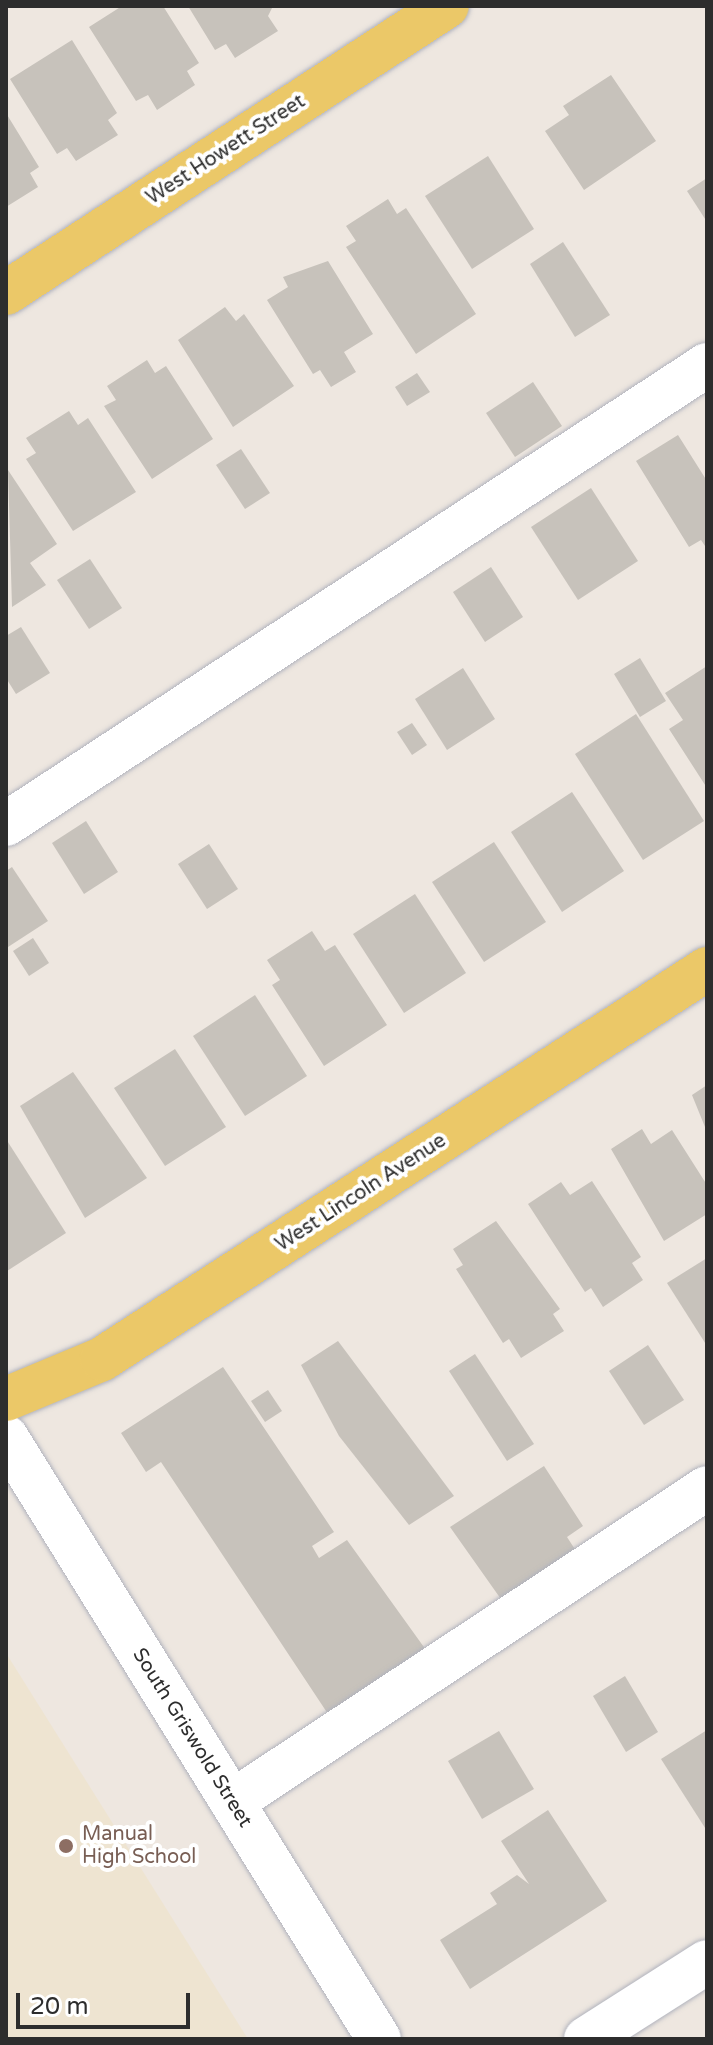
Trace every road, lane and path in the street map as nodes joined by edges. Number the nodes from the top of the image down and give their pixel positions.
1 (447, 6) edge
2 (6, 293) edge
3 (707, 365) edge
4 (6, 824) edge
5 (707, 969) edge
6 (6, 1399) edge
7 (6, 1437) edge
8 (707, 1488) edge
9 (232, 1802) junction
10 (707, 1962) edge
11 (379, 2039) edge
12 (586, 2039) edge

1 - 2 main road, West Howett Street
3 - 4 street
5 - 6 main road, West Lincoln Avenue
7 - 9 street, South Griswold Street
8 - 9 street
9 - 11 street, South Griswold Street
10 - 12 street

